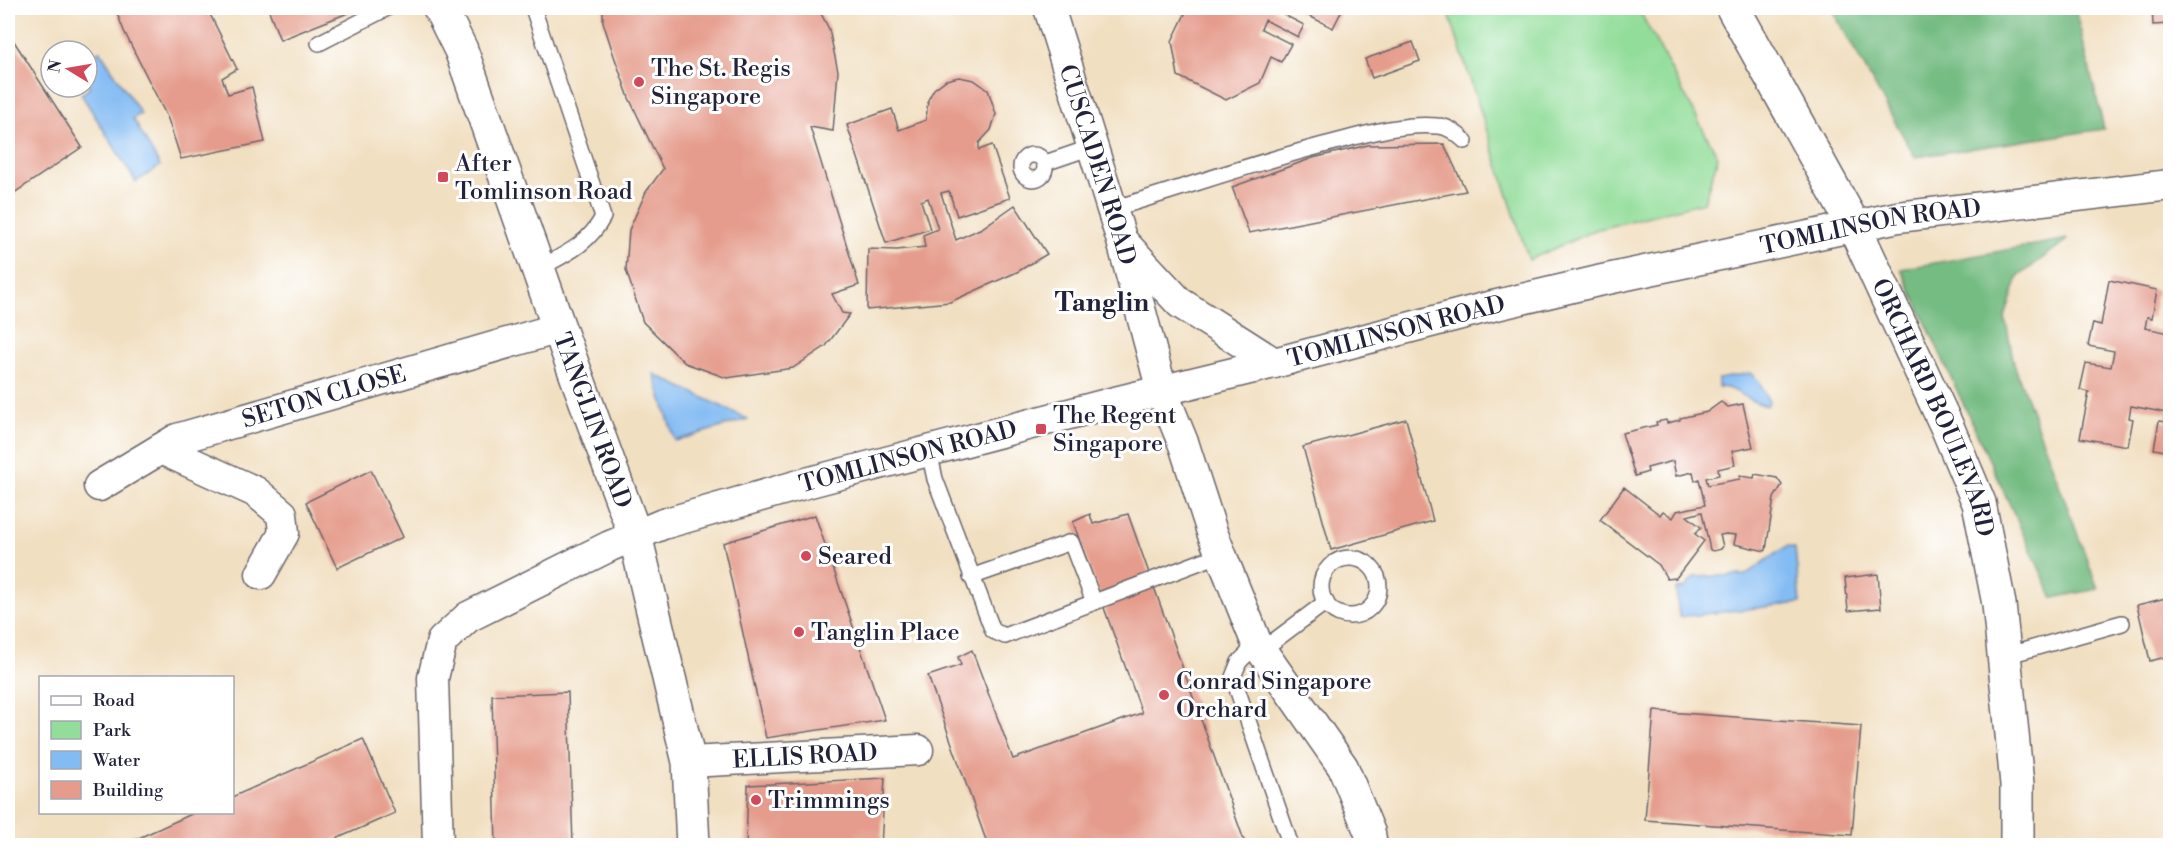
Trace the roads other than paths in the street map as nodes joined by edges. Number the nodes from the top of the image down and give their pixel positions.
1 (387, 8) edge
2 (440, 8) edge
3 (533, 8) edge
4 (1049, 8) edge
5 (1733, 8) edge
6 (319, 43) dead end
7 (1465, 141) dead end
8 (1092, 147) junction
9 (1045, 163) dead end
10 (2170, 185) edge
11 (1112, 209) junction
12 (1854, 226) junction
13 (1122, 241) junction
14 (538, 269) junction
15 (559, 328) junction
16 (1274, 363) junction
17 (1162, 391) junction
18 (161, 449) junction
19 (929, 451) junction
20 (99, 486) dead end
21 (635, 535) junction
22 (1221, 554) junction
23 (261, 574) dead end
24 (971, 577) junction
25 (1094, 602) junction
26 (1326, 602) dead end
27 (2122, 623) dead end
28 (1260, 647) junction
29 (2005, 656) junction
30 (918, 750) dead end
31 (689, 762) junction
32 (438, 846) edge
33 (693, 846) edge
34 (1291, 846) edge
35 (1372, 846) edge
36 (2017, 846) edge

1 - 6 lane
2 - 14 main road, TANGLIN ROAD
3 - 14 lane
4 - 8 street, CUSCADEN ROAD
5 - 12 main road, ORCHARD BOULEVARD
7 - 11 lane
8 - 9 lane
8 - 11 street, CUSCADEN ROAD
10 - 12 street, TOMLINSON ROAD
11 - 13 street, CUSCADEN ROAD
12 - 16 street, TOMLINSON ROAD
12 - 29 main road, ORCHARD BOULEVARD
13 - 16 street
13 - 17 street, CUSCADEN ROAD
14 - 15 main road, TANGLIN ROAD
15 - 18 street, SETON CLOSE
15 - 21 main road, TANGLIN ROAD
16 - 17 street, TOMLINSON ROAD
17 - 19 street, TOMLINSON ROAD
17 - 22 street, CUSCADEN ROAD
18 - 20 street, SETON CLOSE
18 - 23 street
19 - 21 street, TOMLINSON ROAD
19 - 24 lane
21 - 31 main road, TANGLIN ROAD
21 - 32 street, TOMLINSON ROAD
22 - 25 lane
22 - 28 street, CUSCADEN ROAD
24 - 25 lane
24 - 25 lane
26 - 28 lane
27 - 29 lane
28 - 34 lane
28 - 35 street, CUSCADEN ROAD
29 - 36 main road, ORCHARD BOULEVARD
30 - 31 street, ELLIS ROAD
31 - 33 main road, TANGLIN ROAD

